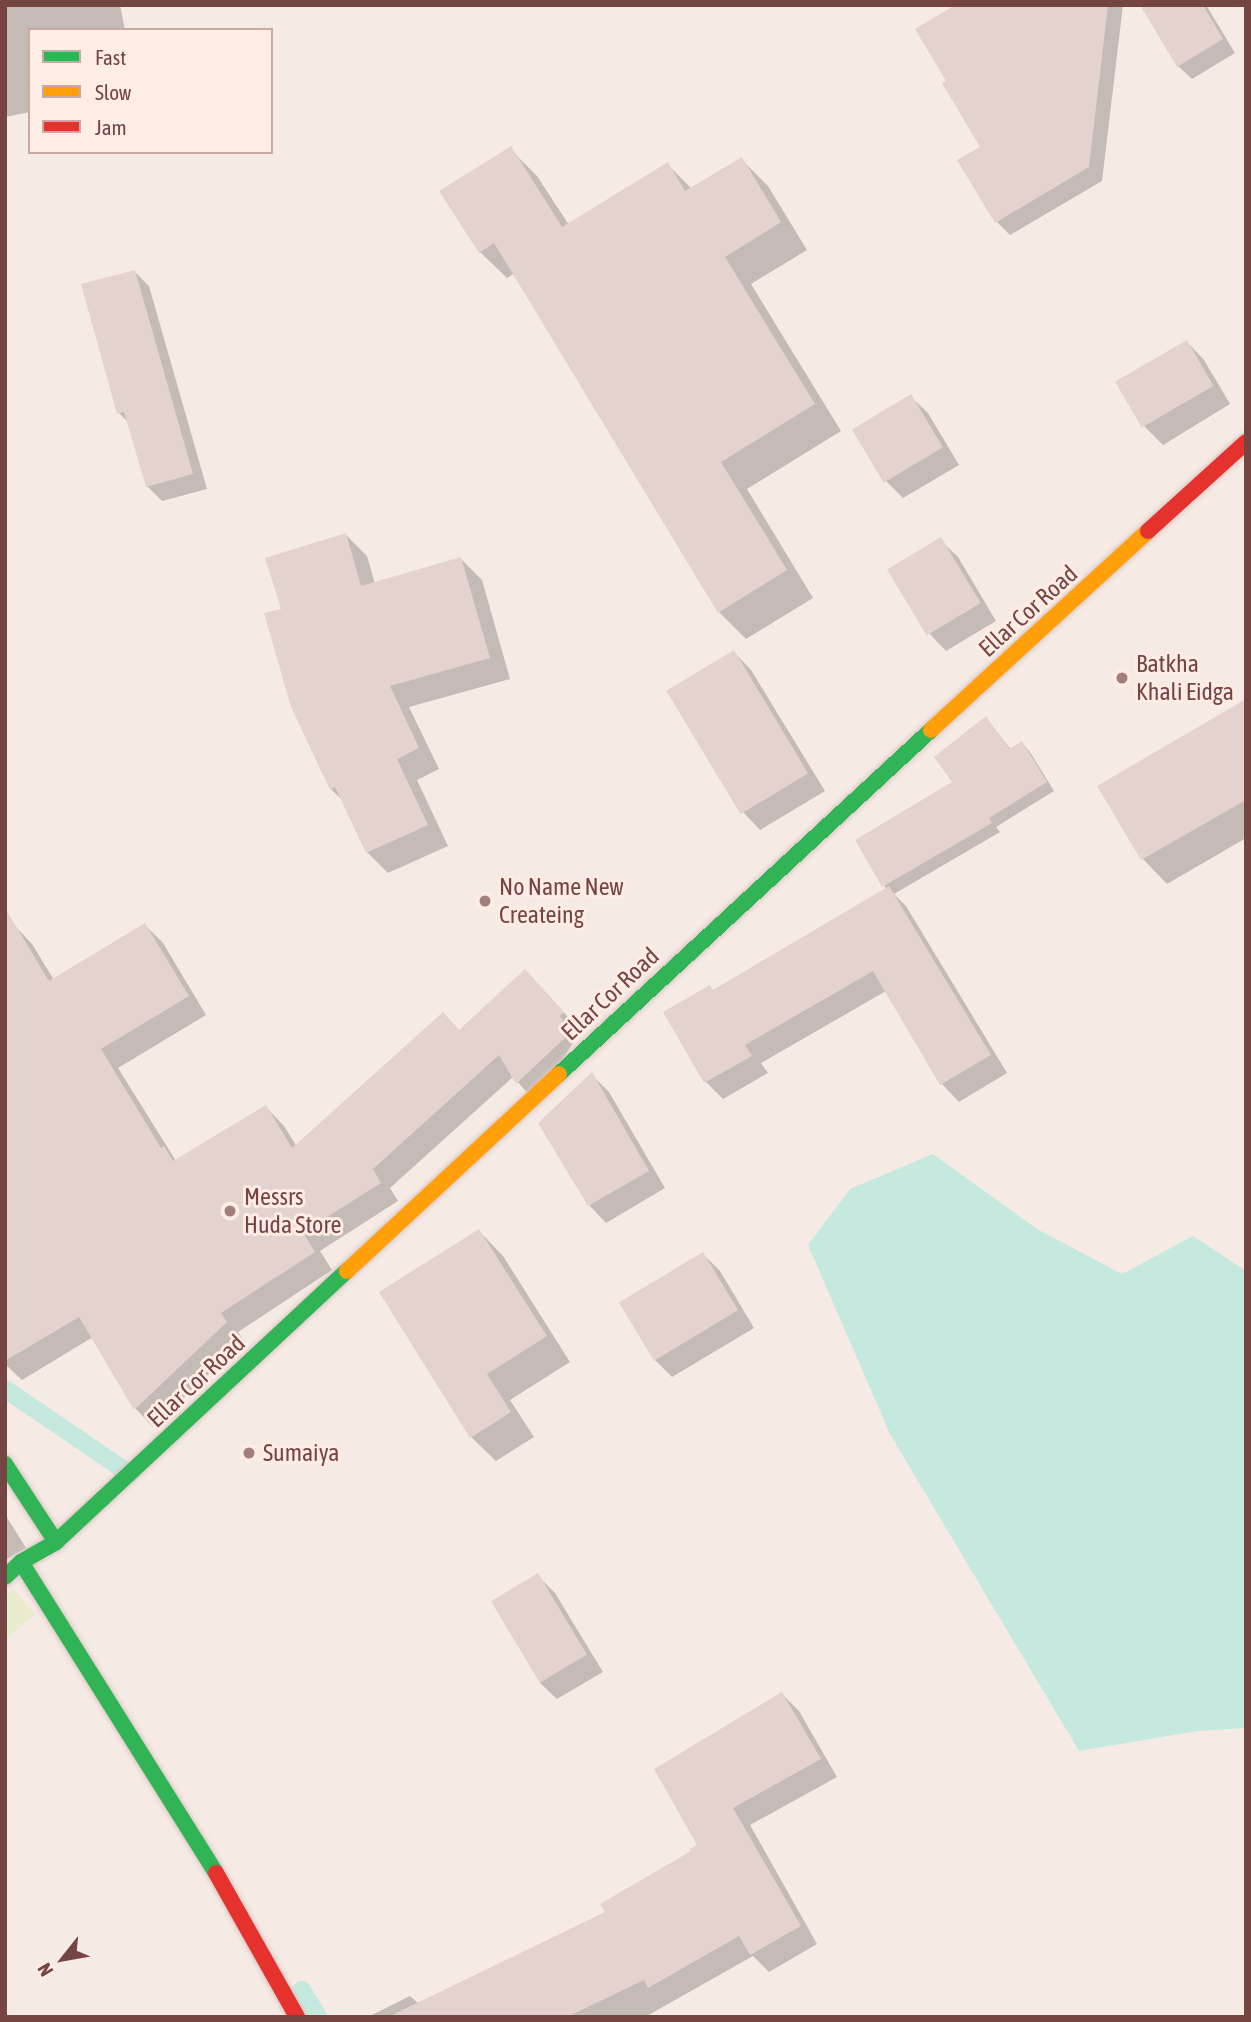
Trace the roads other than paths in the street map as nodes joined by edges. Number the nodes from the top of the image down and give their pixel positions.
1 (1246, 442) edge
2 (5, 1464) edge
3 (56, 1542) junction
4 (21, 1562) junction
5 (5, 1577) edge
6 (297, 2017) edge

1 - 3 main road, Ellar Cor Road
2 - 3 main road
3 - 4 main road, Ellar Cor Road
4 - 5 main road, Ellar Cor Road
4 - 6 main road

